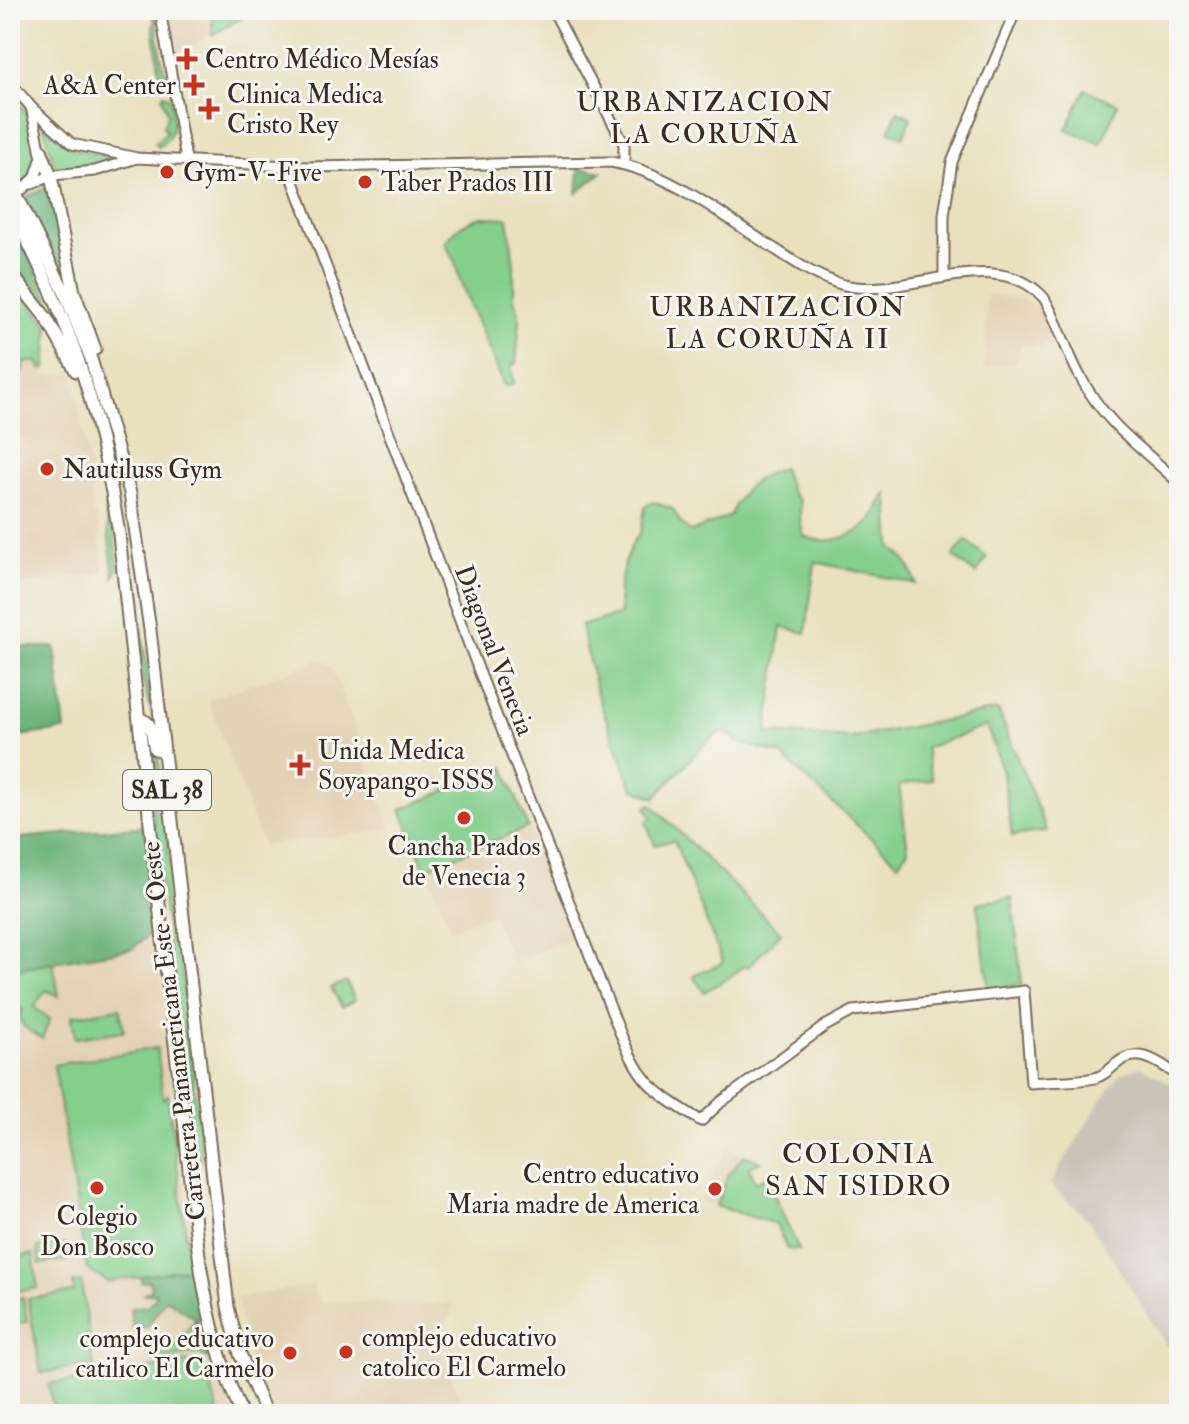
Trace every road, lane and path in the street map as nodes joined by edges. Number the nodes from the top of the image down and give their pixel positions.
1 (160, 10) edge
2 (553, 10) edge
3 (1016, 10) edge
4 (10, 82) edge
5 (31, 107) junction
6 (41, 150) junction
7 (137, 158) junction
8 (186, 159) junction
9 (624, 164) junction
10 (288, 166) junction
11 (51, 176) junction
12 (10, 181) edge
13 (10, 205) edge
14 (10, 272) edge
15 (944, 277) junction
16 (97, 419) junction
17 (1179, 483) edge
18 (130, 493) junction
19 (130, 642) junction
20 (158, 714) junction
21 (139, 719) junction
22 (163, 751) junction
23 (1179, 1076) edge
24 (209, 1157) junction
25 (189, 1160) junction
26 (212, 1189) junction
27 (193, 1193) junction
28 (242, 1414) edge
29 (266, 1414) edge

1 - 8 street
2 - 9 street
3 - 15 street
4 - 5 street
5 - 6 street
5 - 7 street
6 - 11 highway
6 - 11 street
7 - 8 street
7 - 11 street
8 - 10 street
9 - 10 street
9 - 15 street
10 - 23 street, Diagonal Venecia
11 - 18 highway
12 - 18 highway, Carretera Panamericana Este - Oeste / SAL 38
13 - 16 highway, Carretera Panamericana Este - Oeste / SAL 38
14 - 16 highway
15 - 17 street
16 - 19 highway, Carretera Panamericana Este - Oeste / SAL 38
18 - 20 highway, Carretera Panamericana Este - Oeste / SAL 38
19 - 20 highway
19 - 21 highway, Carretera Panamericana Este - Oeste / SAL 38
20 - 22 highway, Carretera Panamericana Este - Oeste / SAL 38
21 - 22 highway
21 - 25 highway, Carretera Panamericana Este - Oeste / SAL 38
22 - 24 highway, Carretera Panamericana Este - Oeste / SAL 38
24 - 25 highway
24 - 26 highway, Carretera Panamericana Este - Oeste / SAL 38
25 - 27 highway, Carretera Panamericana Este - Oeste / SAL 38
26 - 27 highway
26 - 29 highway, Carretera Panamericana Este - Oeste / SAL 38
27 - 28 highway, Carretera Panamericana Este - Oeste / SAL 38

